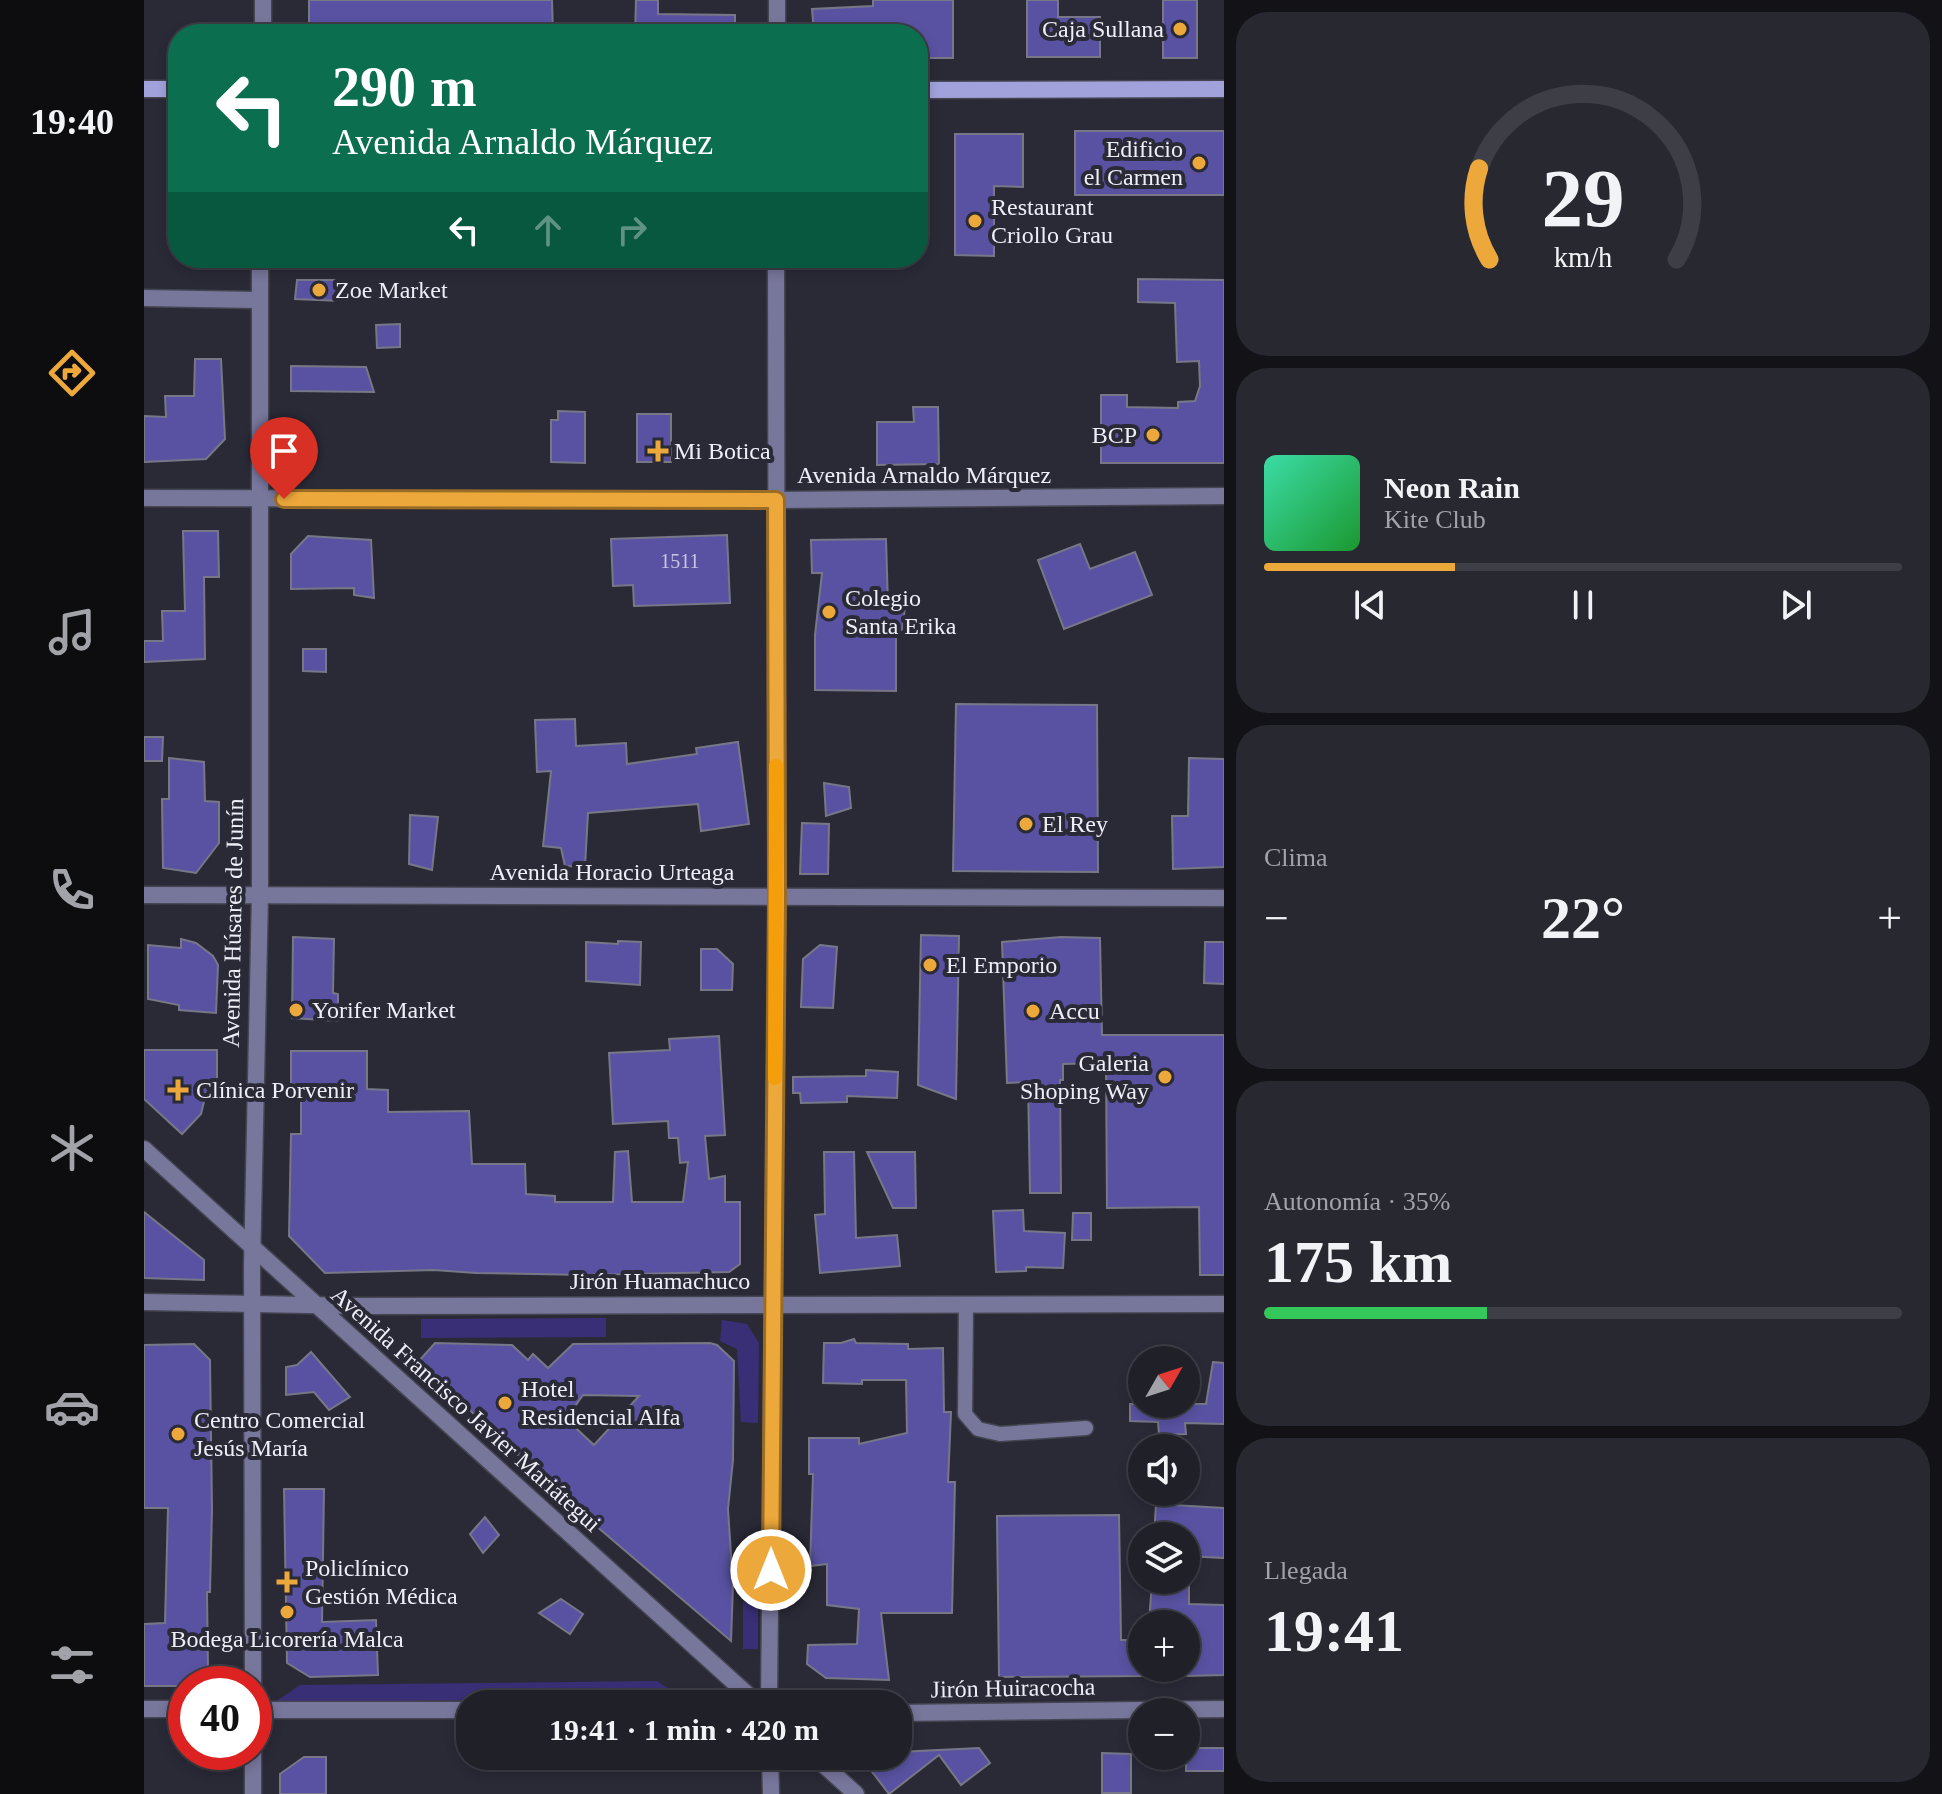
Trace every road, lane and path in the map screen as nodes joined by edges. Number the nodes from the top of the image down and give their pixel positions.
1 (263, 0) edge
2 (777, 0) edge
3 (263, 24) edge
4 (777, 24) edge
5 (144, 89) edge
6 (168, 89) edge
7 (1224, 89) edge
8 (928, 90) edge
9 (260, 268) edge
10 (776, 268) edge
11 (144, 298) edge
12 (259, 300) junction
13 (1224, 496) edge
14 (144, 498) edge
15 (259, 499) junction
16 (776, 500) junction
17 (260, 894) junction
18 (144, 895) edge
19 (777, 897) junction
20 (1224, 898) edge
21 (144, 1149) edge
22 (252, 1249) junction
23 (144, 1302) edge
24 (252, 1302) junction
25 (1224, 1304) edge
26 (314, 1305) junction
27 (774, 1305) junction
28 (966, 1305) junction
29 (1086, 1428) dead end
30 (253, 1666) edge
31 (742, 1690) edge
32 (769, 1690) edge
33 (144, 1709) edge
34 (168, 1709) edge
35 (1224, 1709) edge
36 (272, 1710) edge
37 (456, 1710) edge
38 (912, 1713) edge
39 (253, 1770) edge
40 (770, 1770) edge
41 (829, 1770) edge
42 (253, 1794) edge
43 (771, 1794) edge
44 (856, 1794) edge

1 - 3 street
2 - 4 street
5 - 6 main road
7 - 8 main road
9 - 12 street, Avenida Húsares de Junín
10 - 16 street
11 - 12 street
12 - 15 street, Avenida Húsares de Junín
13 - 16 street, Avenida Arnaldo Márquez
14 - 15 street, Avenida Arnaldo Márquez
15 - 16 street, Avenida Arnaldo Márquez
15 - 17 street, Avenida Húsares de Junín
16 - 19 street
17 - 18 street, Avenida Horacio Urteaga
17 - 19 street, Avenida Horacio Urteaga
17 - 22 street, Avenida Húsares de Junín
19 - 20 street, Avenida Horacio Urteaga
19 - 27 street
21 - 22 street, Avenida Francisco Javier Mariátegui
22 - 24 street, Avenida Húsares de Junín
22 - 26 street, Avenida Francisco Javier Mariátegui
23 - 24 street, Jirón Huamachuco
24 - 26 street, Jirón Huamachuco
24 - 30 street, Avenida Húsares de Junín
25 - 28 street, Jirón Huamachuco
26 - 27 street, Jirón Huamachuco
26 - 31 street, Avenida Francisco Javier Mariátegui
27 - 28 street, Jirón Huamachuco
27 - 32 street
28 - 29 lane
33 - 34 street
35 - 38 street, Jirón Huiracocha
36 - 37 street
39 - 42 street
40 - 43 street
41 - 44 street

